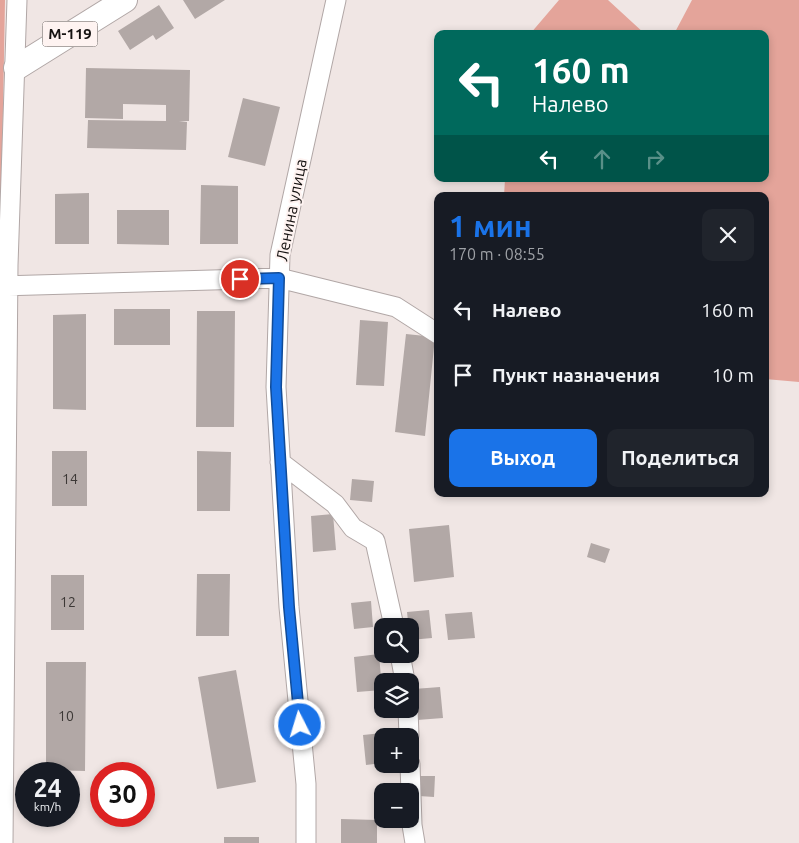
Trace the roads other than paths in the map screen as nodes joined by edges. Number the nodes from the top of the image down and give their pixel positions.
1 (17, 0) edge
2 (125, 0) edge
3 (336, 0) edge
4 (16, 68) junction
5 (279, 278) junction
6 (4, 285) edge
7 (434, 331) edge
8 (280, 462) junction
9 (392, 618) edge
10 (410, 773) edge
11 (2, 806) edge
12 (4, 843) edge
13 (306, 843) edge
14 (415, 843) edge

1 - 4 street
2 - 4 main road, М-119
3 - 5 street, Ленина улица
4 - 6 street
5 - 6 street
5 - 7 street
5 - 8 street, Ленина улица
6 - 11 street
8 - 9 street
8 - 13 street, Ленина улица
10 - 14 street
11 - 12 street

